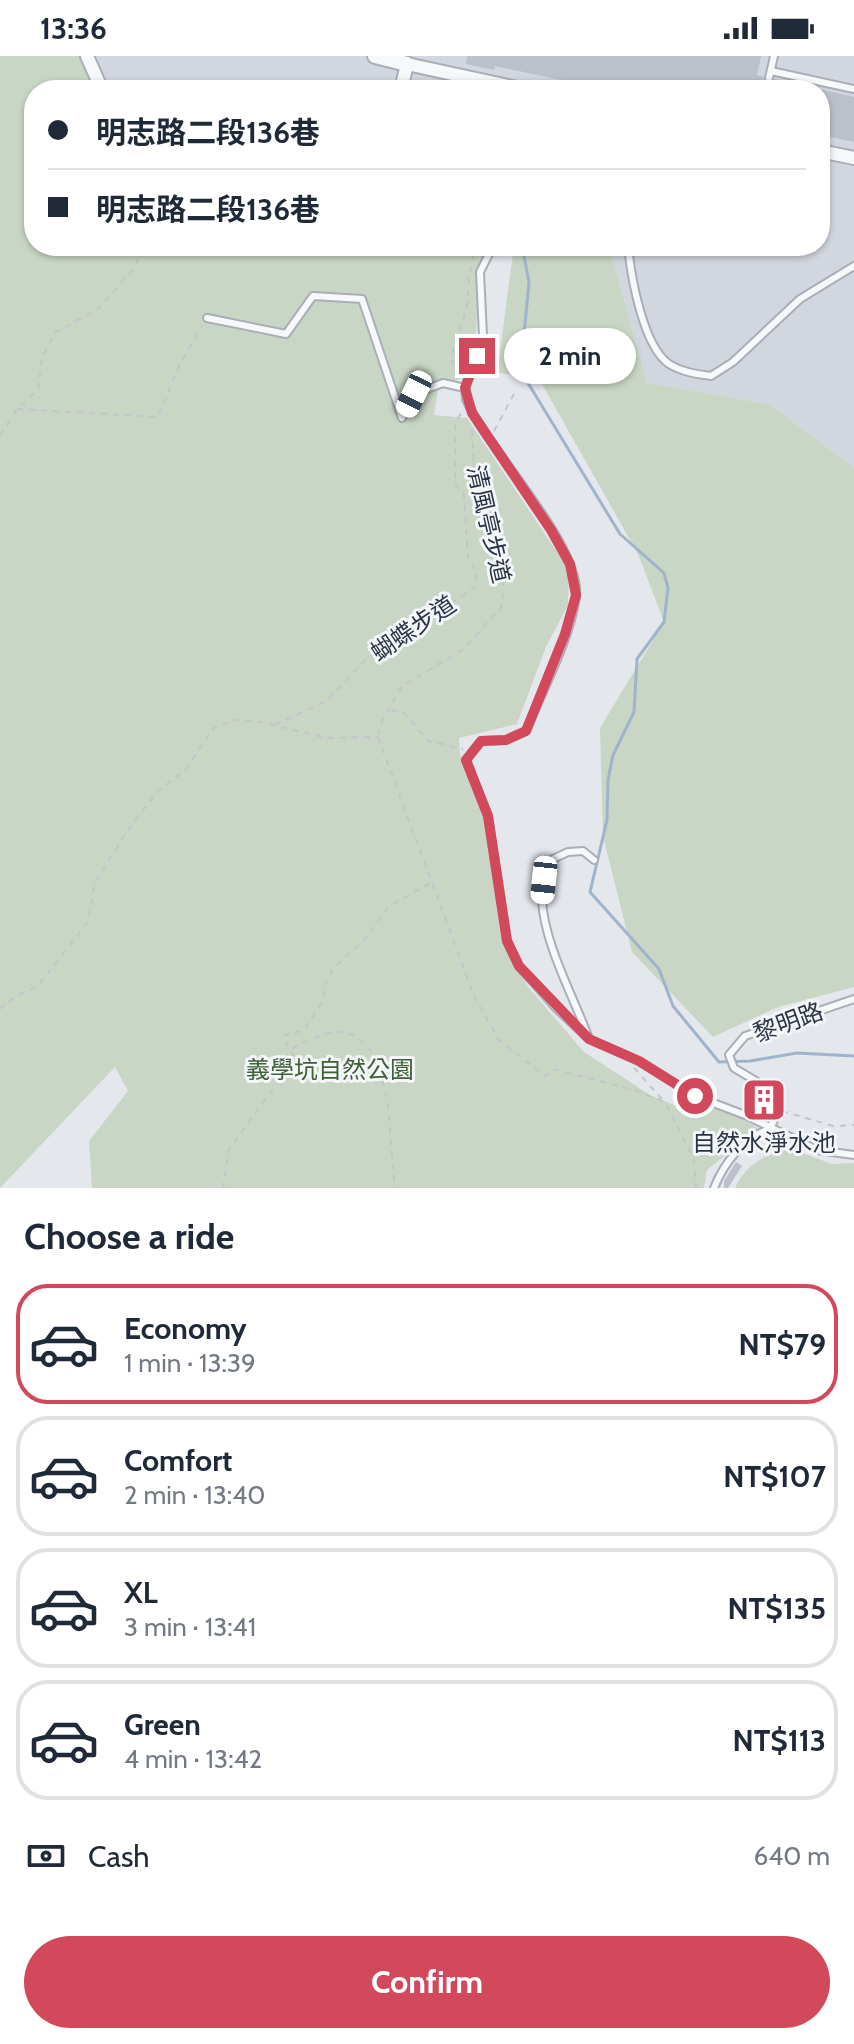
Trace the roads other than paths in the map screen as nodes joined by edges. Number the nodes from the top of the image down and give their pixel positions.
1 (87, 56) edge
2 (375, 56) edge
3 (774, 56) edge
4 (407, 64) junction
5 (98, 80) edge
6 (403, 80) edge
7 (408, 80) edge
8 (480, 80) edge
9 (804, 80) edge
10 (830, 85) edge
11 (854, 89) edge
12 (830, 153) edge
13 (854, 158) edge
14 (488, 256) edge
15 (630, 256) edge
16 (854, 266) edge
17 (207, 318) road end
18 (463, 388) junction
19 (594, 860) dead end
20 (854, 999) edge
21 (589, 1039) junction
22 (770, 1129) junction
23 (854, 1155) edge
24 (714, 1188) edge

1 - 5 street
2 - 4 street
3 - 9 lane
4 - 6 street
4 - 7 lane
4 - 8 street
10 - 11 lane
12 - 13 street
14 - 18 lane
15 - 16 lane
17 - 18 lane
18 - 21 lane
19 - 21 lane
20 - 22 lane, 黎明路
21 - 22 lane
22 - 23 lane
22 - 24 lane

